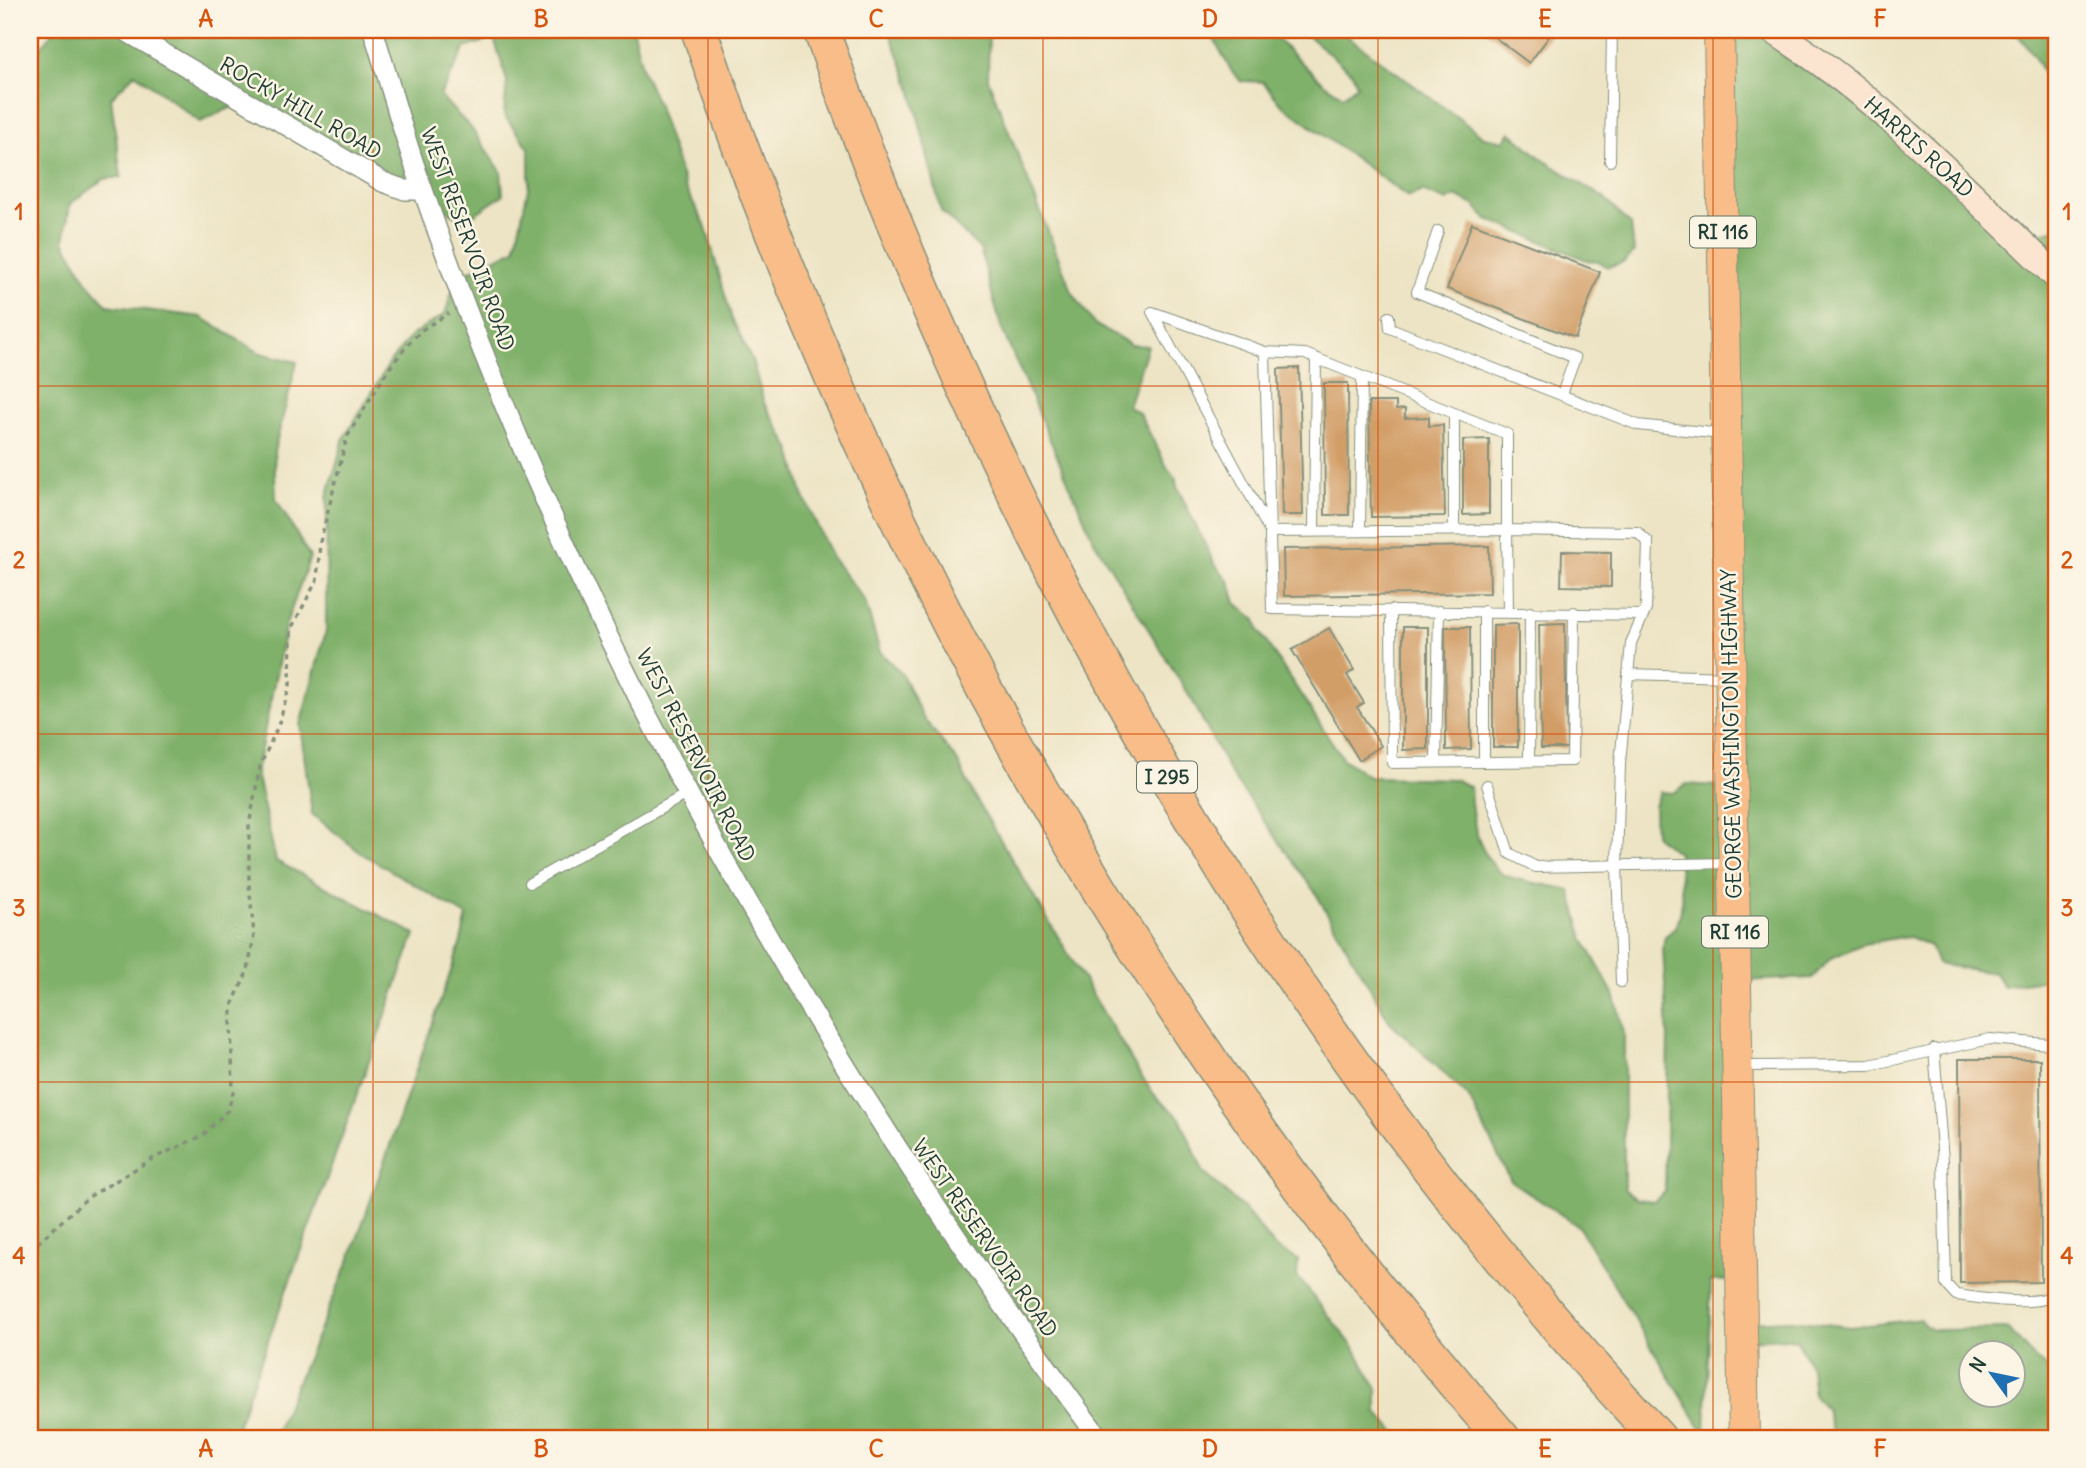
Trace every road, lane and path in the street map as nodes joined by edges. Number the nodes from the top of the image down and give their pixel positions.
1 (124, 30) edge
2 (373, 30) edge
3 (699, 30) edge
4 (821, 30) edge
5 (1612, 30) edge
6 (1719, 30) edge
7 (1772, 30) edge
8 (1610, 161) dead end
9 (423, 190) junction
10 (1438, 231) dead end
11 (2056, 276) edge
12 (468, 310) junction
13 (1389, 317) dead end
14 (1265, 352) junction
15 (1316, 359) junction
16 (1362, 377) junction
17 (1562, 394) junction
18 (1454, 413) junction
19 (1726, 434) junction
20 (1454, 530) junction
21 (1507, 530) junction
22 (1314, 531) junction
23 (1360, 531) junction
24 (1270, 532) junction
25 (1391, 610) junction
26 (1439, 611) junction
27 (1484, 611) junction
28 (1507, 612) junction
29 (1530, 612) junction
30 (1574, 612) junction
31 (1643, 615) junction
32 (1628, 674) junction
33 (1730, 677) junction
34 (1529, 761) junction
35 (1436, 762) junction
36 (1484, 762) junction
37 (1487, 785) dead end
38 (688, 793) junction
39 (1733, 863) junction
40 (1617, 865) junction
41 (530, 883) dead end
42 (1621, 982) dead end
43 (1934, 1049) junction
44 (2056, 1049) edge
45 (1737, 1066) junction
46 (30, 1250) edge
47 (2056, 1294) edge
48 (1744, 1435) edge
49 (1100, 1438) edge
50 (1502, 1438) edge
51 (1658, 1438) edge

1 - 9 street, ROCKY HILL ROAD
2 - 9 street, WEST RESERVOIR ROAD
3 - 50 highway
4 - 51 highway, I 295
5 - 8 lane
6 - 19 main road, GEORGE WASHINGTON HIGHWAY / RI 116
7 - 11 street, HARRIS ROAD
9 - 12 street, WEST RESERVOIR ROAD
10 - 17 lane
12 - 38 street, WEST RESERVOIR ROAD
12 - 46 path
13 - 17 lane
14 - 15 lane
14 - 24 lane
14 - 24 lane
15 - 16 lane
15 - 22 lane
16 - 18 lane
16 - 23 lane
17 - 19 lane
18 - 20 lane
18 - 21 lane
19 - 33 main road, GEORGE WASHINGTON HIGHWAY / RI 116
20 - 21 lane
20 - 23 lane
21 - 28 lane
21 - 31 lane
22 - 23 lane
22 - 24 lane
24 - 25 lane
25 - 26 lane
25 - 35 lane
26 - 27 lane
26 - 35 lane
27 - 28 lane
27 - 36 lane
28 - 29 lane
29 - 30 lane
29 - 34 lane
30 - 31 lane
30 - 34 lane
31 - 32 lane
32 - 33 lane
32 - 40 lane
33 - 39 main road, GEORGE WASHINGTON HIGHWAY / RI 116
34 - 36 lane
35 - 36 lane
37 - 40 lane
38 - 41 lane
38 - 49 street, WEST RESERVOIR ROAD
39 - 40 lane
39 - 45 main road, GEORGE WASHINGTON HIGHWAY / RI 116
40 - 42 lane
43 - 44 lane
43 - 45 lane
43 - 47 lane
45 - 48 main road, GEORGE WASHINGTON HIGHWAY / RI 116

